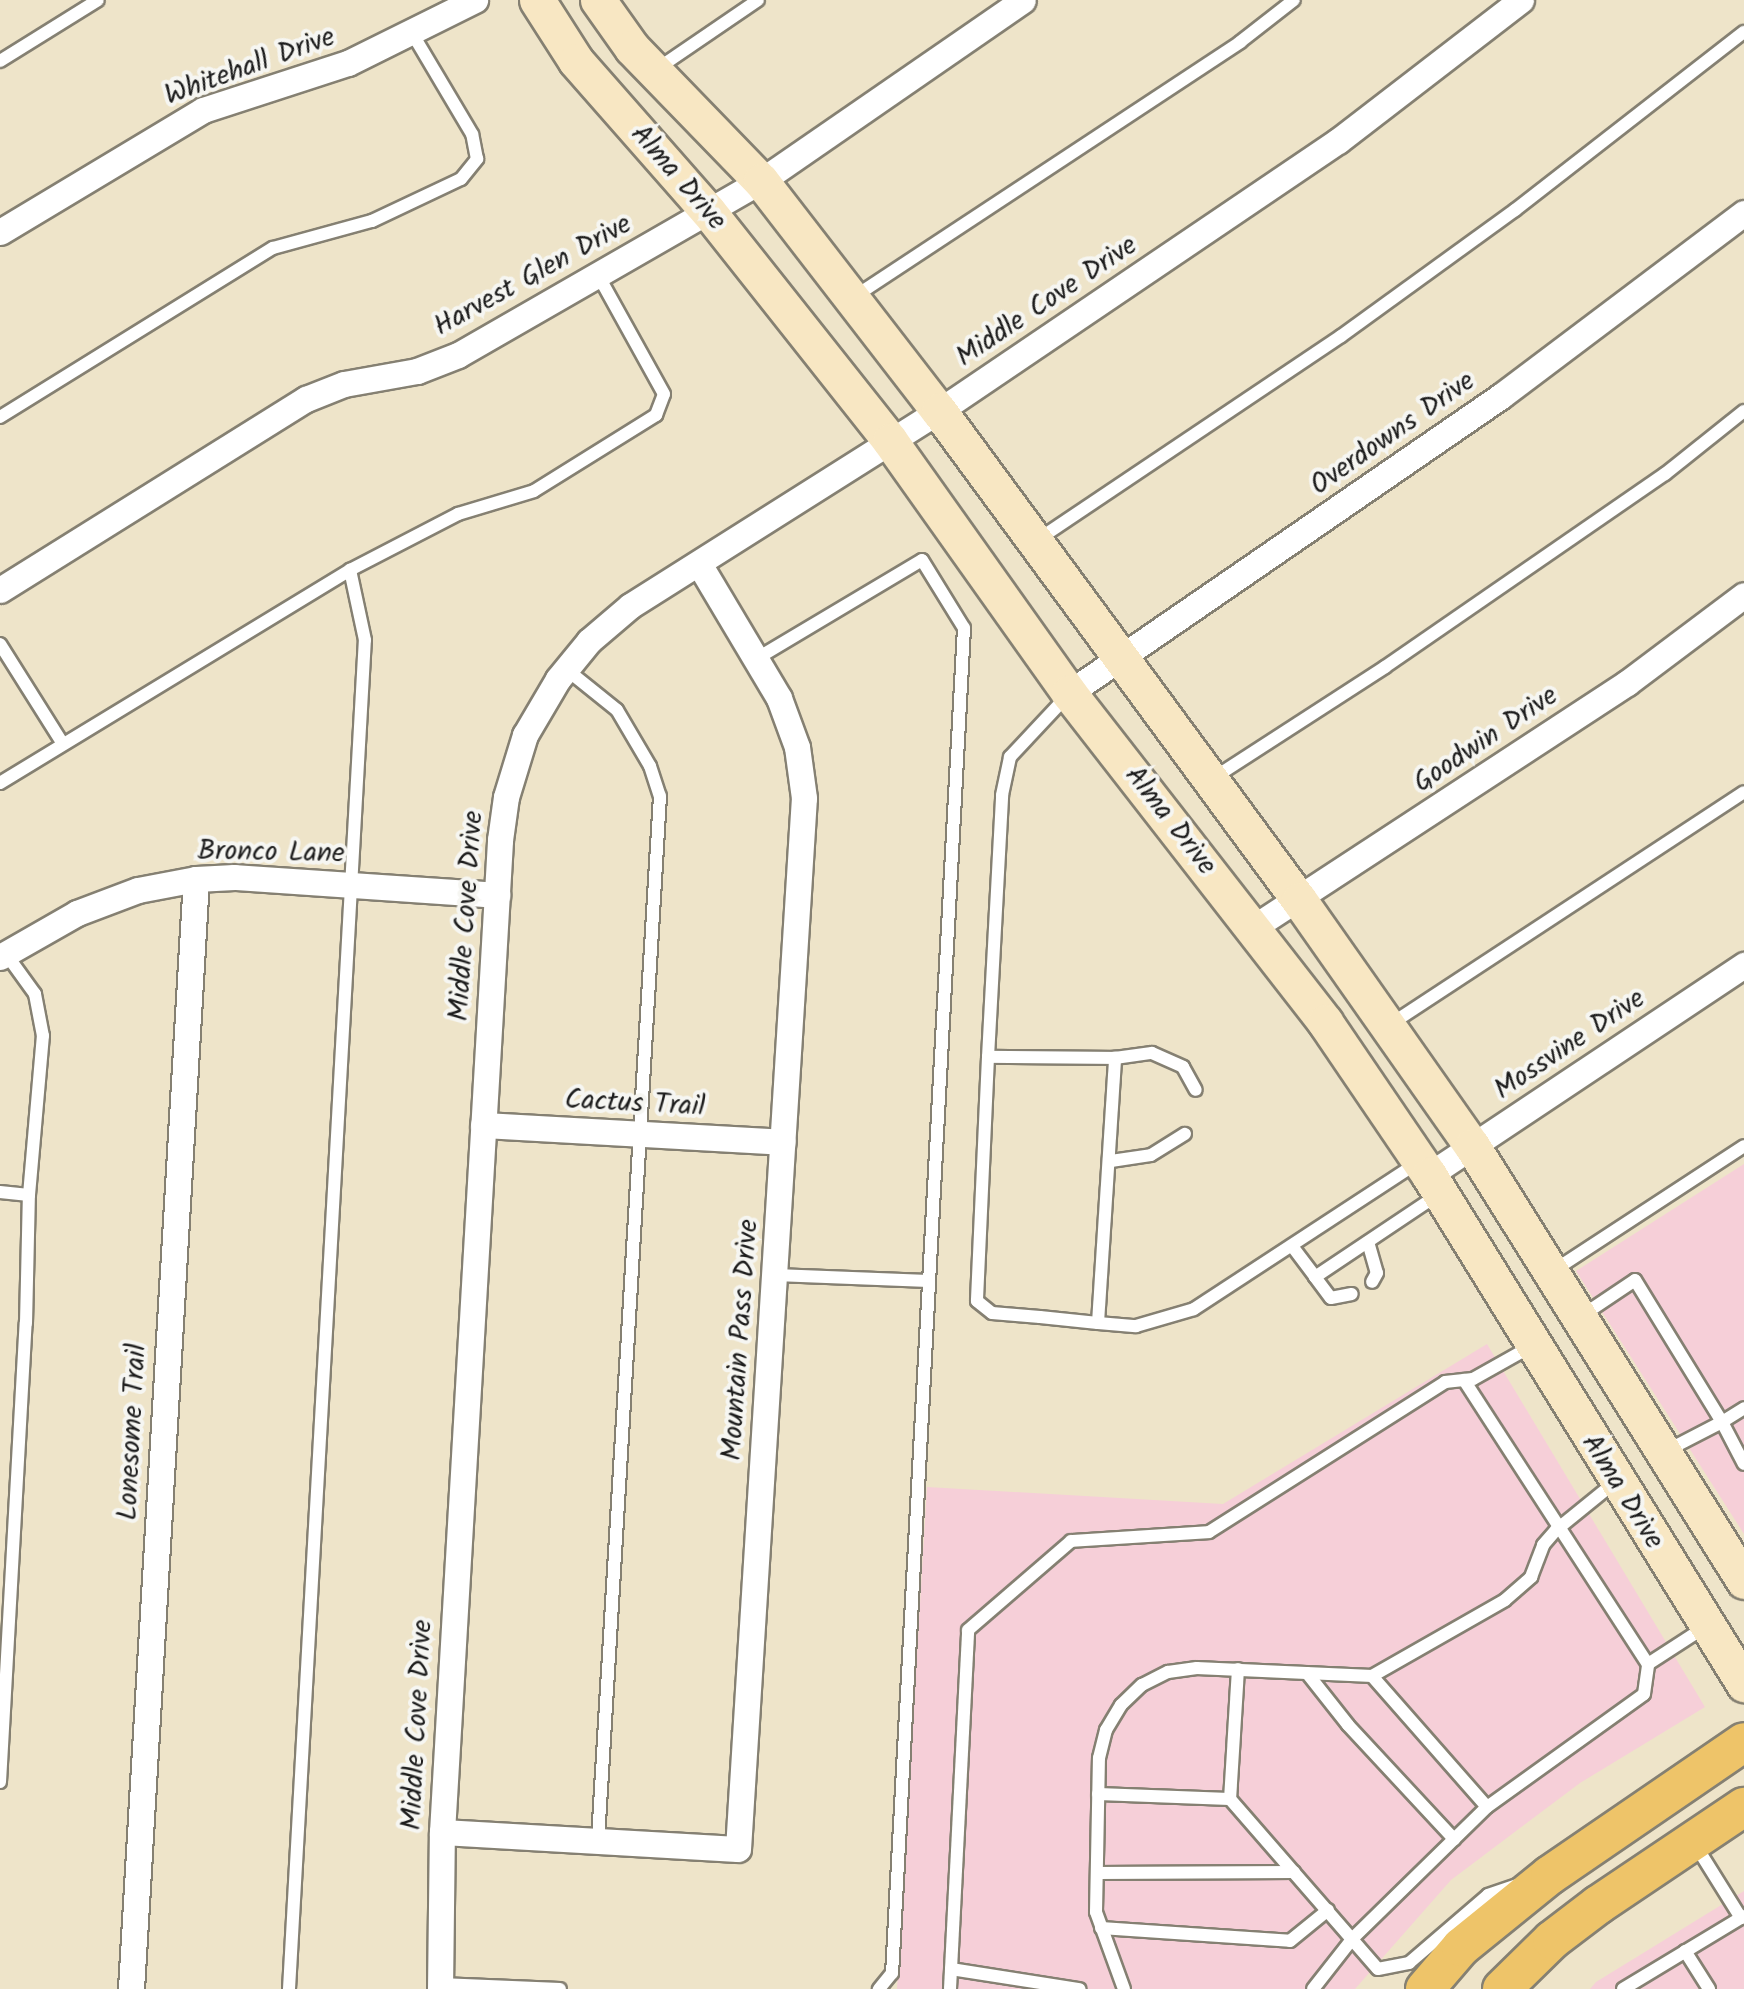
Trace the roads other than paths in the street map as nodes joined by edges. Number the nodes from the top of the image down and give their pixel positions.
1 (98, 0) edge
2 (475, 0) edge
3 (537, 0) edge
4 (598, 0) edge
5 (758, 0) edge
6 (1024, 0) edge
7 (1294, 0) edge
8 (1522, 0) edge
9 (412, 32) junction
10 (1744, 32) edge
11 (0, 61) edge
12 (654, 72) junction
13 (761, 182) junction
14 (708, 211) junction
15 (1744, 213) edge
16 (0, 232) edge
17 (598, 275) junction
18 (852, 298) junction
19 (940, 411) junction
20 (1744, 412) edge
21 (0, 417) edge
22 (890, 441) junction
23 (1036, 541) junction
24 (699, 564) junction
25 (350, 570) junction
26 (0, 590) edge
27 (1744, 594) edge
28 (0, 644) edge
29 (1123, 658) junction
30 (756, 659) junction
31 (566, 669) junction
32 (1070, 694) junction
33 (63, 744) junction
34 (1211, 780) junction
35 (0, 782) edge
36 (1744, 792) edge
37 (196, 879) junction
38 (352, 885) junction
39 (497, 895) junction
40 (1299, 900) junction
41 (1254, 927) junction
42 (3, 956) edge
43 (1744, 966) edge
44 (1388, 1026) junction
45 (988, 1057) junction
46 (1115, 1058) junction
47 (1196, 1090) dead end
48 (483, 1125) junction
49 (638, 1134) junction
50 (1185, 1134) dead end
51 (784, 1142) junction
52 (1472, 1146) junction
53 (1744, 1146) edge
54 (1112, 1161) junction
55 (1430, 1177) junction
56 (0, 1192) edge
57 (29, 1195) junction
58 (1368, 1242) junction
59 (1292, 1246) junction
60 (1551, 1273) junction
61 (775, 1274) junction
62 (1314, 1277) junction
63 (929, 1282) junction
64 (1372, 1282) dead end
65 (1352, 1294) dead end
66 (1580, 1317) junction
67 (1098, 1322) junction
68 (1532, 1346) junction
69 (1464, 1380) junction
70 (1744, 1408) edge
71 (1722, 1422) junction
72 (1664, 1452) junction
73 (1744, 1464) edge
74 (1616, 1482) junction
75 (1560, 1526) junction
76 (1743, 1578) edge
77 (1707, 1626) junction
78 (1648, 1664) junction
79 (1238, 1669) junction
80 (1306, 1672) junction
81 (1372, 1676) junction
82 (1744, 1684) edge
83 (1744, 1742) edge
84 (0, 1782) edge
85 (1098, 1794) junction
86 (1230, 1800) junction
87 (1744, 1806) edge
88 (1486, 1807) junction
89 (442, 1832) junction
90 (1454, 1838) junction
91 (1692, 1840) junction
92 (598, 1841) junction
93 (1294, 1872) junction
94 (1097, 1873) junction
95 (1550, 1875) junction
96 (1328, 1910) junction
97 (1742, 1917) edge
98 (1101, 1928) junction
99 (1354, 1938) junction
100 (1686, 1951) junction
101 (951, 1969) junction
102 (991, 1983) edge
103 (440, 1986) edge
104 (1632, 1987) edge
105 (131, 1989) edge
106 (289, 1989) edge
107 (560, 1989) edge
108 (879, 1989) edge
109 (950, 1989) edge
110 (1079, 1989) edge
111 (1124, 1989) edge
112 (1313, 1989) edge
113 (1425, 1989) edge
114 (1502, 1989) edge
115 (1708, 1989) edge

1 - 11 lane
2 - 9 street, Whitehall Drive
3 - 14 main road, Alma Drive
4 - 12 main road, Alma Drive
5 - 12 lane
6 - 13 street, Harvest Glen Drive
7 - 18 lane
8 - 19 street, Middle Cove Drive
9 - 16 street, Whitehall Drive
9 - 21 lane
10 - 23 lane
12 - 13 main road, Alma Drive
13 - 14 street, Harvest Glen Drive
13 - 18 main road, Alma Drive
14 - 17 street, Harvest Glen Drive
14 - 22 main road, Alma Drive
15 - 29 street, Overdowns Drive
17 - 25 lane
17 - 26 street, Harvest Glen Drive
18 - 19 main road, Alma Drive
19 - 22 street, Middle Cove Drive
19 - 23 main road, Alma Drive
20 - 34 lane
22 - 24 street, Middle Cove Drive
22 - 32 main road, Alma Drive
23 - 29 main road, Alma Drive
24 - 30 street, Mountain Pass Drive
24 - 31 street, Middle Cove Drive
25 - 33 lane
25 - 38 lane
27 - 40 street, Goodwin Drive
28 - 33 lane
29 - 32 street, Overdowns Drive
29 - 34 main road, Alma Drive
30 - 51 street, Mountain Pass Drive
30 - 63 lane
31 - 39 street, Middle Cove Drive
31 - 49 lane
32 - 41 main road, Alma Drive
32 - 45 lane
33 - 35 lane
34 - 40 main road, Alma Drive
36 - 44 lane
37 - 38 street, Bronco Lane
37 - 42 street, Bronco Lane
37 - 105 street, Lonesome Trail
38 - 39 street, Bronco Lane
38 - 106 lane
39 - 48 street, Middle Cove Drive
40 - 41 street, Goodwin Drive
40 - 44 main road, Alma Drive
41 - 55 main road, Alma Drive
42 - 57 lane
43 - 52 street, Mossvine Drive
44 - 52 main road, Alma Drive
45 - 46 lane
45 - 67 lane
46 - 47 lane
46 - 54 lane
48 - 49 street, Cactus Trail
48 - 89 street, Middle Cove Drive
49 - 51 street, Cactus Trail
49 - 92 lane
50 - 54 lane
51 - 61 street, Mountain Pass Drive
52 - 55 street, Mossvine Drive
52 - 60 main road, Alma Drive
53 - 60 lane
54 - 67 lane
55 - 58 lane
55 - 59 lane
55 - 68 main road, Alma Drive
56 - 57 lane
57 - 84 lane
58 - 62 lane
58 - 64 lane
59 - 62 lane
59 - 67 lane
60 - 66 main road, Alma Drive
61 - 63 lane
61 - 92 street, Mountain Pass Drive
62 - 65 lane
63 - 108 lane
66 - 71 lane
66 - 72 main road, Alma Drive
68 - 69 lane
68 - 74 main road, Alma Drive
69 - 75 lane
69 - 101 lane
70 - 71 lane
71 - 72 lane
71 - 73 lane
72 - 74 main road
72 - 76 main road, Alma Drive
74 - 75 lane
74 - 77 main road, Alma Drive
75 - 78 lane
75 - 81 lane
77 - 78 lane
77 - 82 main road, Alma Drive
78 - 88 lane
79 - 80 lane
79 - 85 lane
79 - 86 lane
80 - 81 lane
80 - 90 lane
81 - 88 lane
83 - 95 main road
85 - 86 lane
85 - 94 lane
86 - 93 lane
87 - 91 main road
88 - 90 lane
89 - 92 street, Mountain Pass Drive
89 - 103 street, Middle Cove Drive
90 - 99 lane
91 - 97 lane
91 - 114 main road
93 - 94 lane
93 - 96 lane
94 - 98 lane
95 - 99 lane
95 - 113 main road
96 - 98 lane
96 - 99 lane
97 - 100 lane
98 - 111 lane
99 - 112 lane
100 - 104 lane
100 - 115 lane
101 - 102 lane
101 - 109 lane
102 - 110 lane
103 - 107 lane

